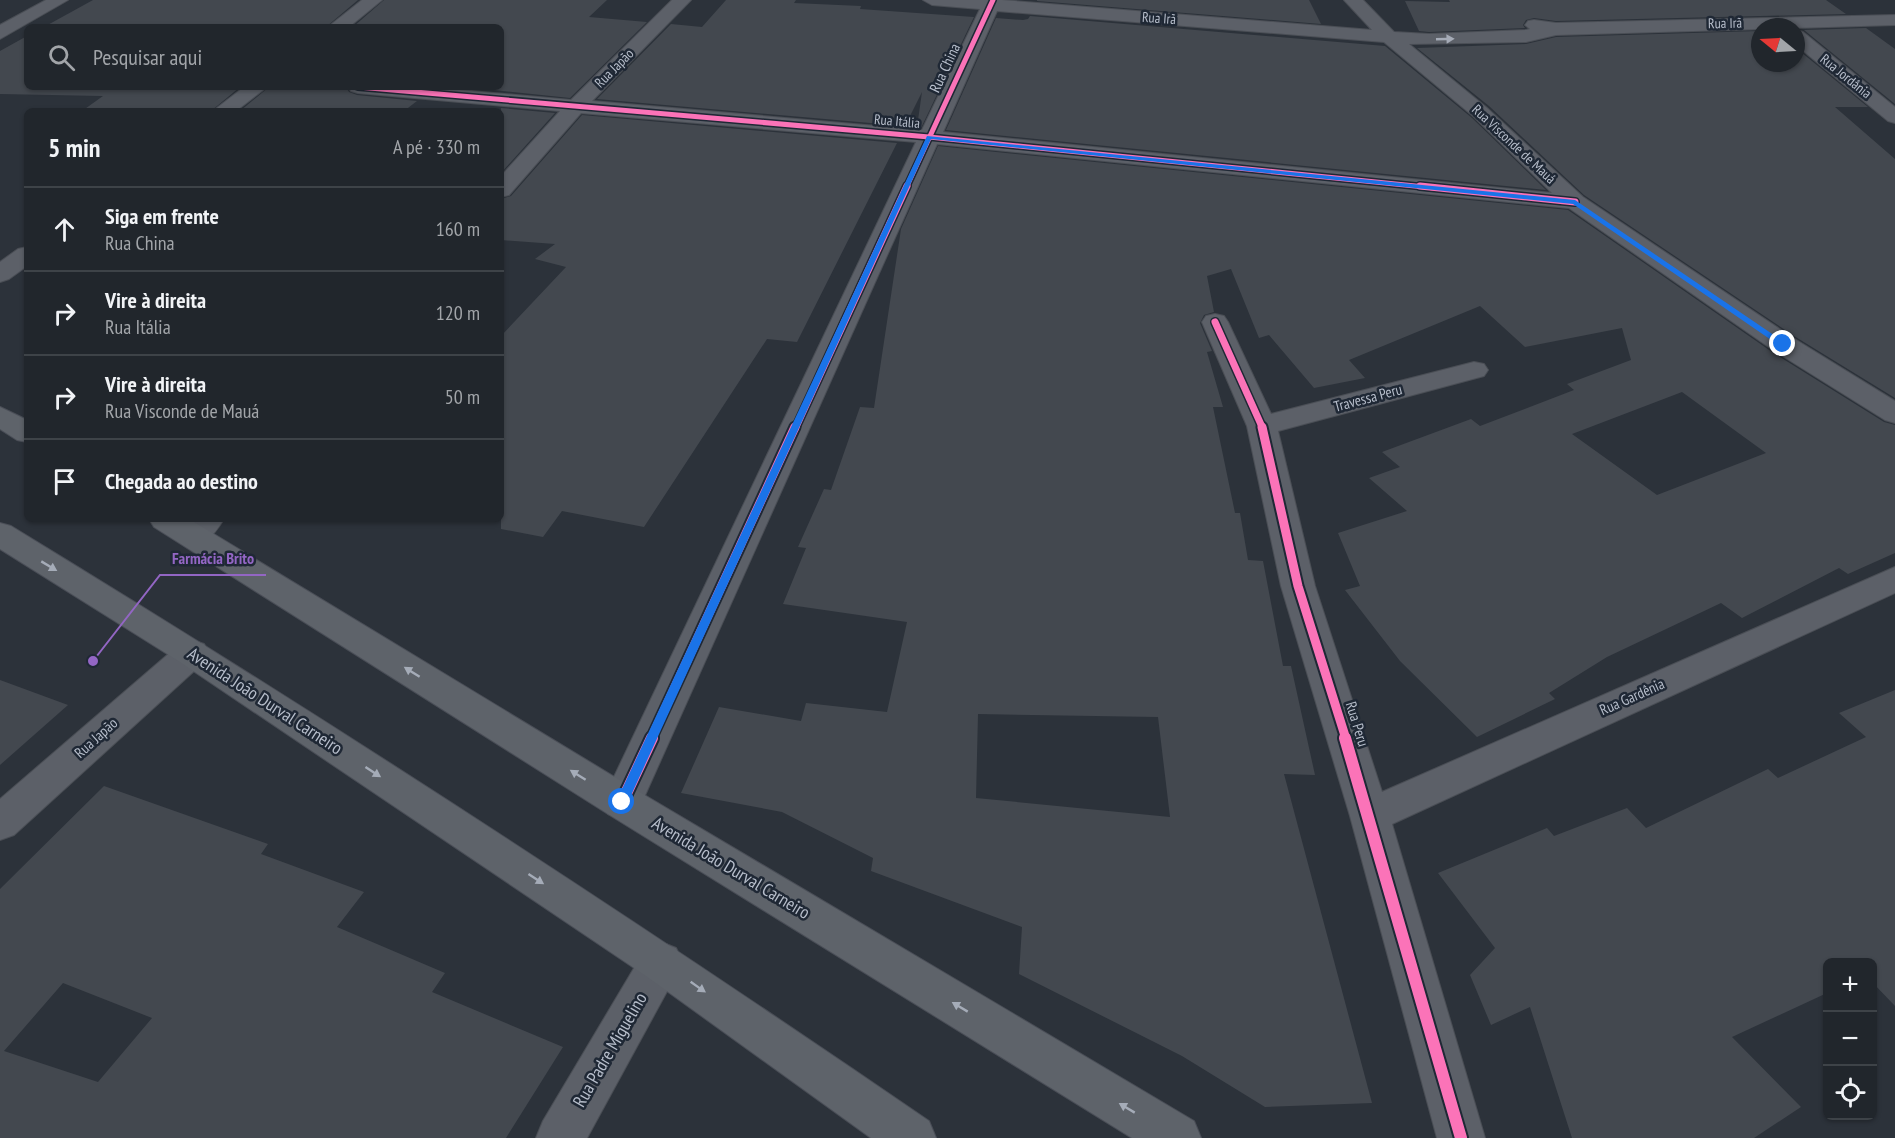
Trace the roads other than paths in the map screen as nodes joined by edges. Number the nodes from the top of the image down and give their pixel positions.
1 (60, 0) edge
2 (373, 0) edge
3 (682, 0) edge
4 (932, 0) edge
5 (1353, 0) edge
6 (992, 2) edge
7 (1758, 6) dead end
8 (1773, 18) edge
9 (1895, 20) edge
10 (341, 24) edge
11 (1805, 24) edge
12 (1751, 26) edge
13 (0, 33) edge
14 (1387, 35) junction
15 (1805, 43) edge
16 (253, 90) edge
17 (392, 90) edge
18 (576, 106) junction
19 (227, 108) edge
20 (1895, 117) edge
21 (929, 137) junction
22 (504, 187) edge
23 (1575, 202) junction
24 (24, 256) edge
25 (0, 274) edge
26 (1215, 322) dead end
27 (1474, 370) dead end
28 (1895, 414) edge
29 (0, 416) edge
30 (1262, 426) junction
31 (24, 430) edge
32 (189, 525) edge
33 (0, 534) edge
34 (1895, 579) edge
35 (192, 653) junction
36 (622, 802) junction
37 (1370, 816) junction
38 (0, 823) edge
39 (661, 962) junction
40 (560, 1138) edge
41 (912, 1138) edge
42 (1177, 1138) edge
43 (1461, 1138) edge

1 - 13 street
2 - 10 street
3 - 18 street, Rua Japão
4 - 6 street, Rua Irã
5 - 14 street, Rua Visconde de Mauá
6 - 14 street, Rua Irã
6 - 21 street, Rua China
7 - 8 street
9 - 11 street, Rua Irã
12 - 14 street, Rua Irã
14 - 23 street, Rua Visconde de Mauá
15 - 20 street, Rua Jordânia
16 - 19 street
17 - 18 street, Rua Itália
18 - 21 street, Rua Itália
18 - 22 street, Rua Japão
21 - 23 street, Rua Itália
21 - 36 street, Rua China
23 - 28 street, Rua Visconde de Mauá
24 - 25 street
26 - 30 street, Rua Peru
27 - 30 street, Travessa Peru
29 - 31 main road
30 - 37 street, Rua Peru
36 -> 32 main road, Avenida João Durval Carneiro
33 -> 35 main road, Avenida João Durval Carneiro
34 - 37 street, Rua Gardênia
35 - 38 street, Rua Japão
35 -> 39 main road, Avenida João Durval Carneiro
42 -> 36 main road, Avenida João Durval Carneiro
37 - 43 street, Rua Peru
39 - 40 street, Rua Padre Miguelino
39 -> 41 main road, Avenida João Durval Carneiro

